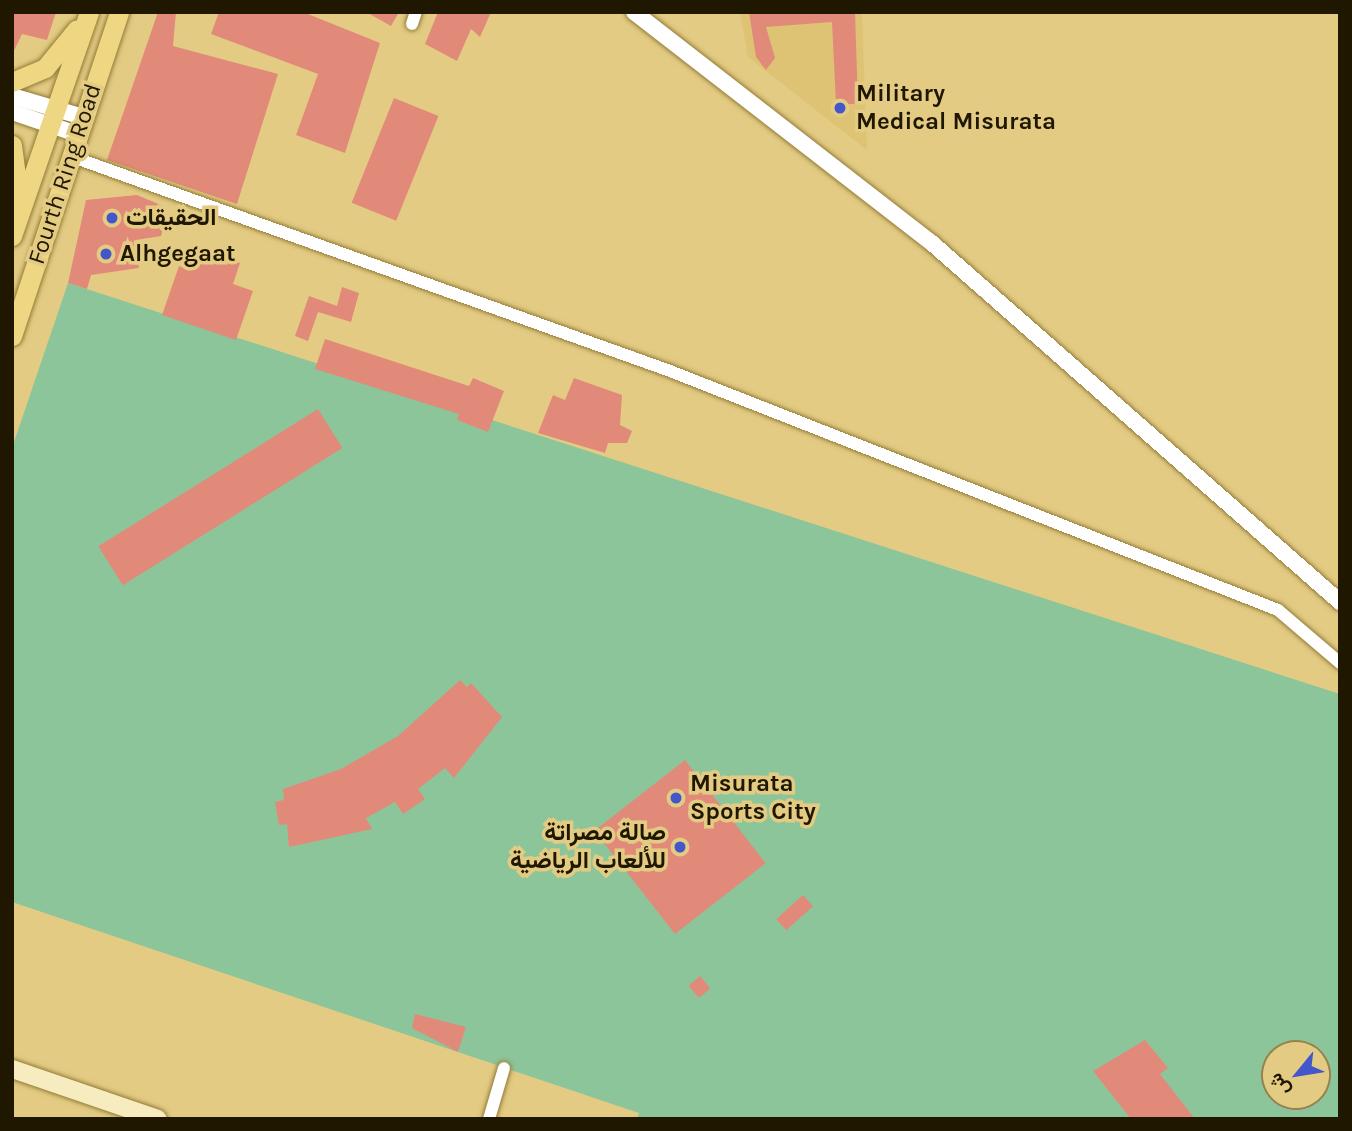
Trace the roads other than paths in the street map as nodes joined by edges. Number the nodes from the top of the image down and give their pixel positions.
1 (87, 12) edge
2 (119, 12) edge
3 (634, 12) edge
4 (12, 82) edge
5 (12, 96) edge
6 (12, 113) edge
7 (54, 117) junction
8 (80, 126) junction
9 (12, 145) edge
10 (70, 156) junction
11 (15, 227) edge
12 (12, 336) edge
13 (1340, 602) edge
14 (1340, 663) edge
15 (504, 1068) dead end
16 (12, 1069) edge
17 (138, 1115) edge
18 (158, 1119) edge
19 (489, 1119) edge

1 - 4 main road
1 - 7 main road, Fourth Ring Road
2 - 8 main road, Fourth Ring Road
3 - 13 street
5 - 7 street
6 - 7 street
7 - 8 street
7 - 11 main road, Fourth Ring Road
8 - 10 main road, Fourth Ring Road
9 - 11 main road
10 - 12 main road, Fourth Ring Road
10 - 14 street
15 - 19 street
16 - 17 main road
17 - 18 main road

